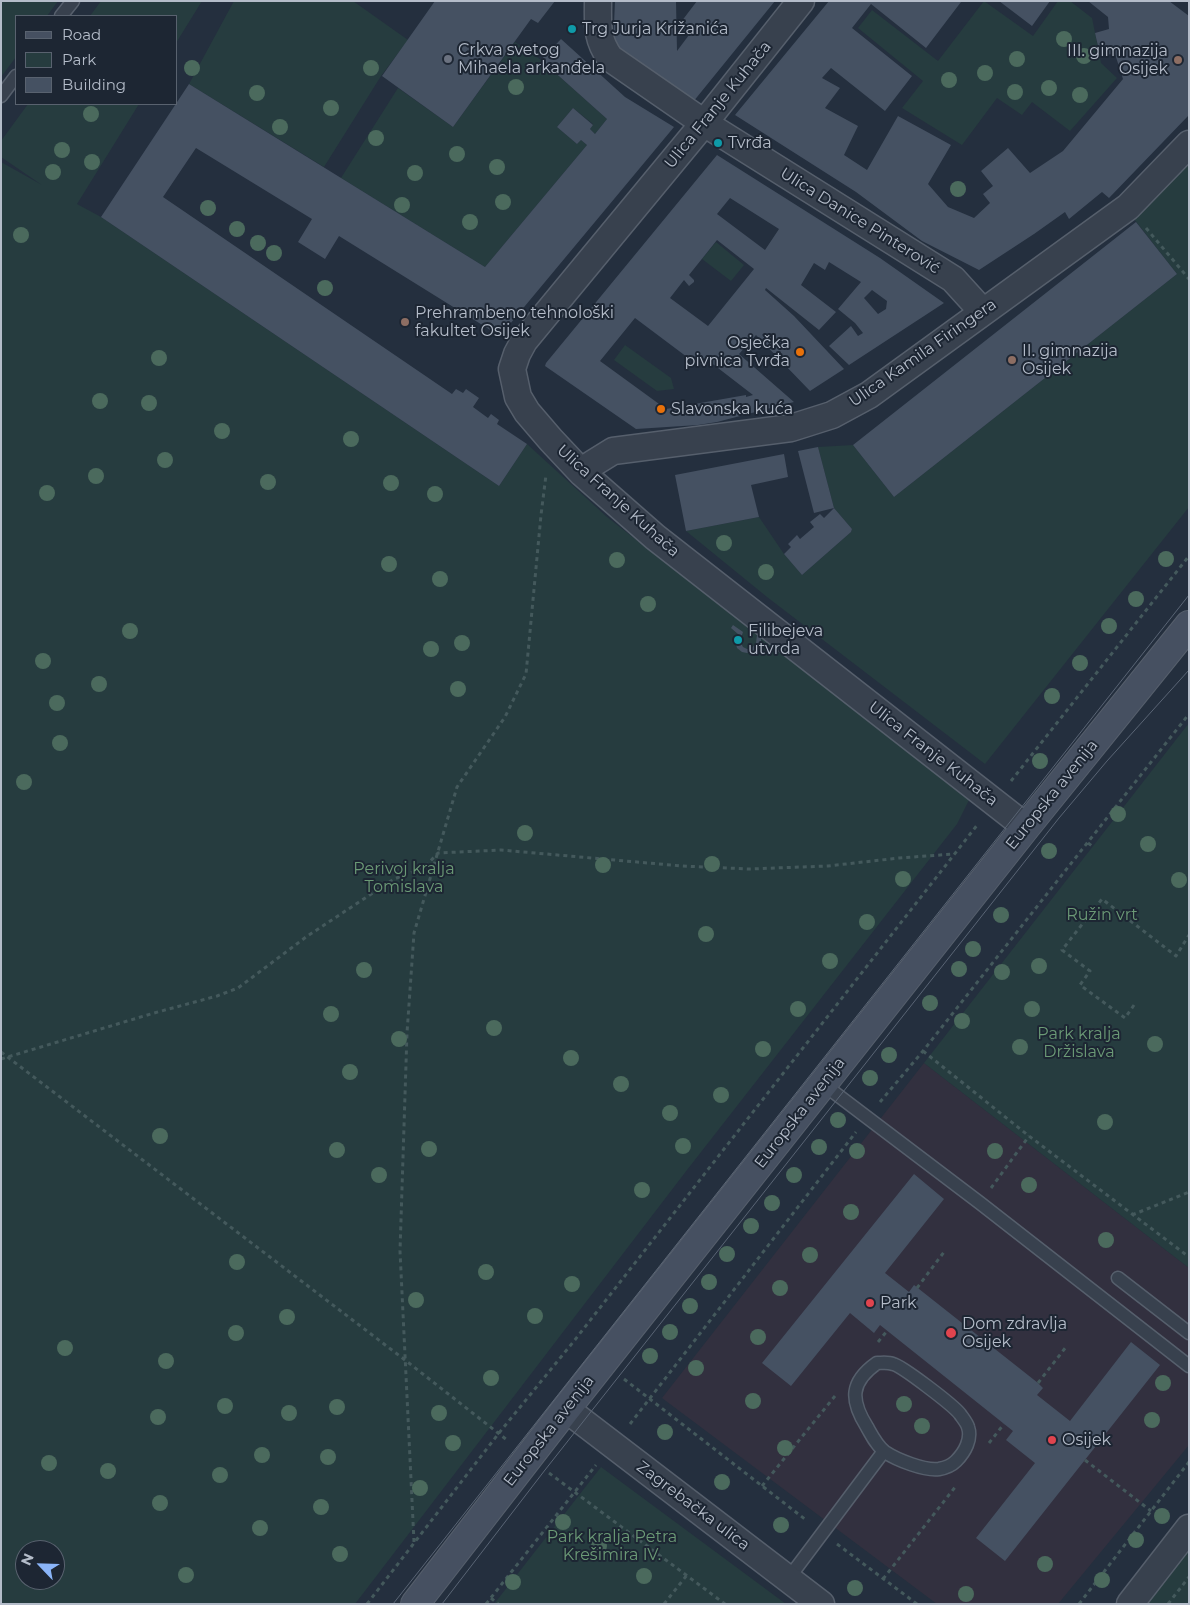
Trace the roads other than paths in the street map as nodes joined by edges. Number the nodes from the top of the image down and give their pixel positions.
1 (73, 1) edge
2 (598, 1) edge
3 (801, 1) edge
4 (63, 15) edge
5 (15, 77) edge
6 (1, 96) edge
7 (704, 123) junction
8 (1189, 144) edge
9 (982, 312) junction
10 (582, 473) junction
11 (1189, 625) edge
12 (1026, 827) junction
13 (822, 1084) junction
14 (1118, 1278) dead end
15 (1189, 1333) edge
16 (1189, 1366) edge
17 (566, 1409) junction
18 (884, 1451) junction
19 (1189, 1528) edge
20 (788, 1579) junction
21 (415, 1604) edge
22 (820, 1604) edge
23 (1130, 1604) edge

1 - 4 lane
2 - 7 street
3 - 7 street, Ulica Franje Kuhača
5 - 6 lane
7 - 9 street, Ulica Danice Pinterović
7 - 10 street, Ulica Franje Kuhača
8 - 9 street, Ulica Kamila Firingera
9 - 10 street, Ulica Kamila Firingera
10 - 12 street, Ulica Franje Kuhača
11 - 12 street, Europska avenija
12 - 13 street, Europska avenija
13 - 16 lane
13 - 17 street, Europska avenija
14 - 15 lane
17 - 20 street, Zagrebačka ulica
17 - 21 street, Europska avenija
18 - 18 lane
18 - 20 lane
19 - 23 street
20 - 22 street, Zagrebačka ulica

